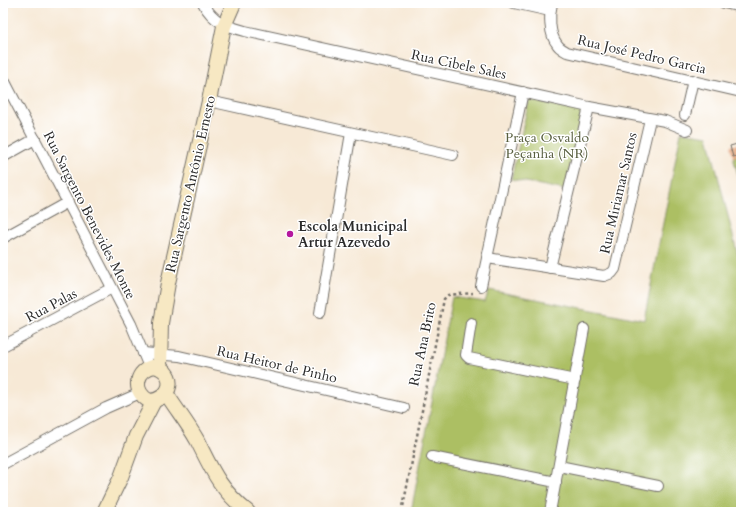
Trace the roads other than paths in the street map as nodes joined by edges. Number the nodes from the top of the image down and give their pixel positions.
1 (203, 3) edge
2 (234, 3) edge
3 (514, 3) edge
4 (551, 7) edge
5 (224, 26) junction
6 (3, 78) edge
7 (693, 80) junction
8 (523, 92) junction
9 (741, 92) edge
10 (209, 101) junction
11 (589, 107) junction
12 (685, 116) dead end
13 (650, 119) junction
14 (687, 130) dead end
15 (351, 133) junction
16 (35, 139) junction
17 (453, 155) dead end
18 (3, 157) edge
19 (68, 202) junction
20 (3, 238) edge
21 (487, 258) junction
22 (550, 268) junction
23 (481, 286) road end
24 (112, 288) junction
25 (320, 313) dead end
26 (471, 323) dead end
27 (584, 329) dead end
28 (3, 346) edge
29 (143, 353) junction
30 (157, 363) junction
31 (575, 380) junction
32 (140, 393) junction
33 (160, 397) junction
34 (404, 408) dead end
35 (432, 457) dead end
36 (3, 464) edge
37 (559, 466) junction
38 (556, 482) junction
39 (658, 486) dead end
40 (104, 512) edge
41 (248, 512) edge
42 (550, 512) edge

1 - 5 street
2 - 5 street, Rua Sargento Antônio Ernesto
3 - 4 street
4 - 7 street, Rua José Pedro Garcia
5 - 8 street, Rua Cibele Sales
5 - 10 street, Rua Sargento Antônio Ernesto
6 - 16 street, Rua Sargento Benevides Monte
7 - 9 street, Rua José Pedro Garcia
7 - 12 street
8 - 11 street, Rua Cibele Sales
8 - 21 street
10 - 15 street
10 - 30 street, Rua Sargento Antônio Ernesto
11 - 13 street, Rua Cibele Sales
11 - 22 street
13 - 14 street, Rua Cibele Sales
13 - 22 street, Rua Miriamar Santos
15 - 17 street
15 - 25 street
16 - 18 street
16 - 19 street, Rua Sargento Benevides Monte
19 - 20 street
19 - 24 street, Rua Sargento Benevides Monte
21 - 22 street
21 - 23 street
24 - 28 street, Rua Palas
24 - 29 street, Rua Sargento Benevides Monte
26 - 31 street
27 - 31 street
29 - 30 street, Rua Heitor de Pinho
29 - 30 street, Rua Sargento Benevides Monte
30 - 32 street
30 - 33 street
30 - 34 street, Rua Heitor de Pinho
31 - 37 street
32 - 33 street
32 - 36 street
33 - 40 street
33 - 41 street
35 - 38 street
37 - 38 street
37 - 39 street
38 - 42 street

